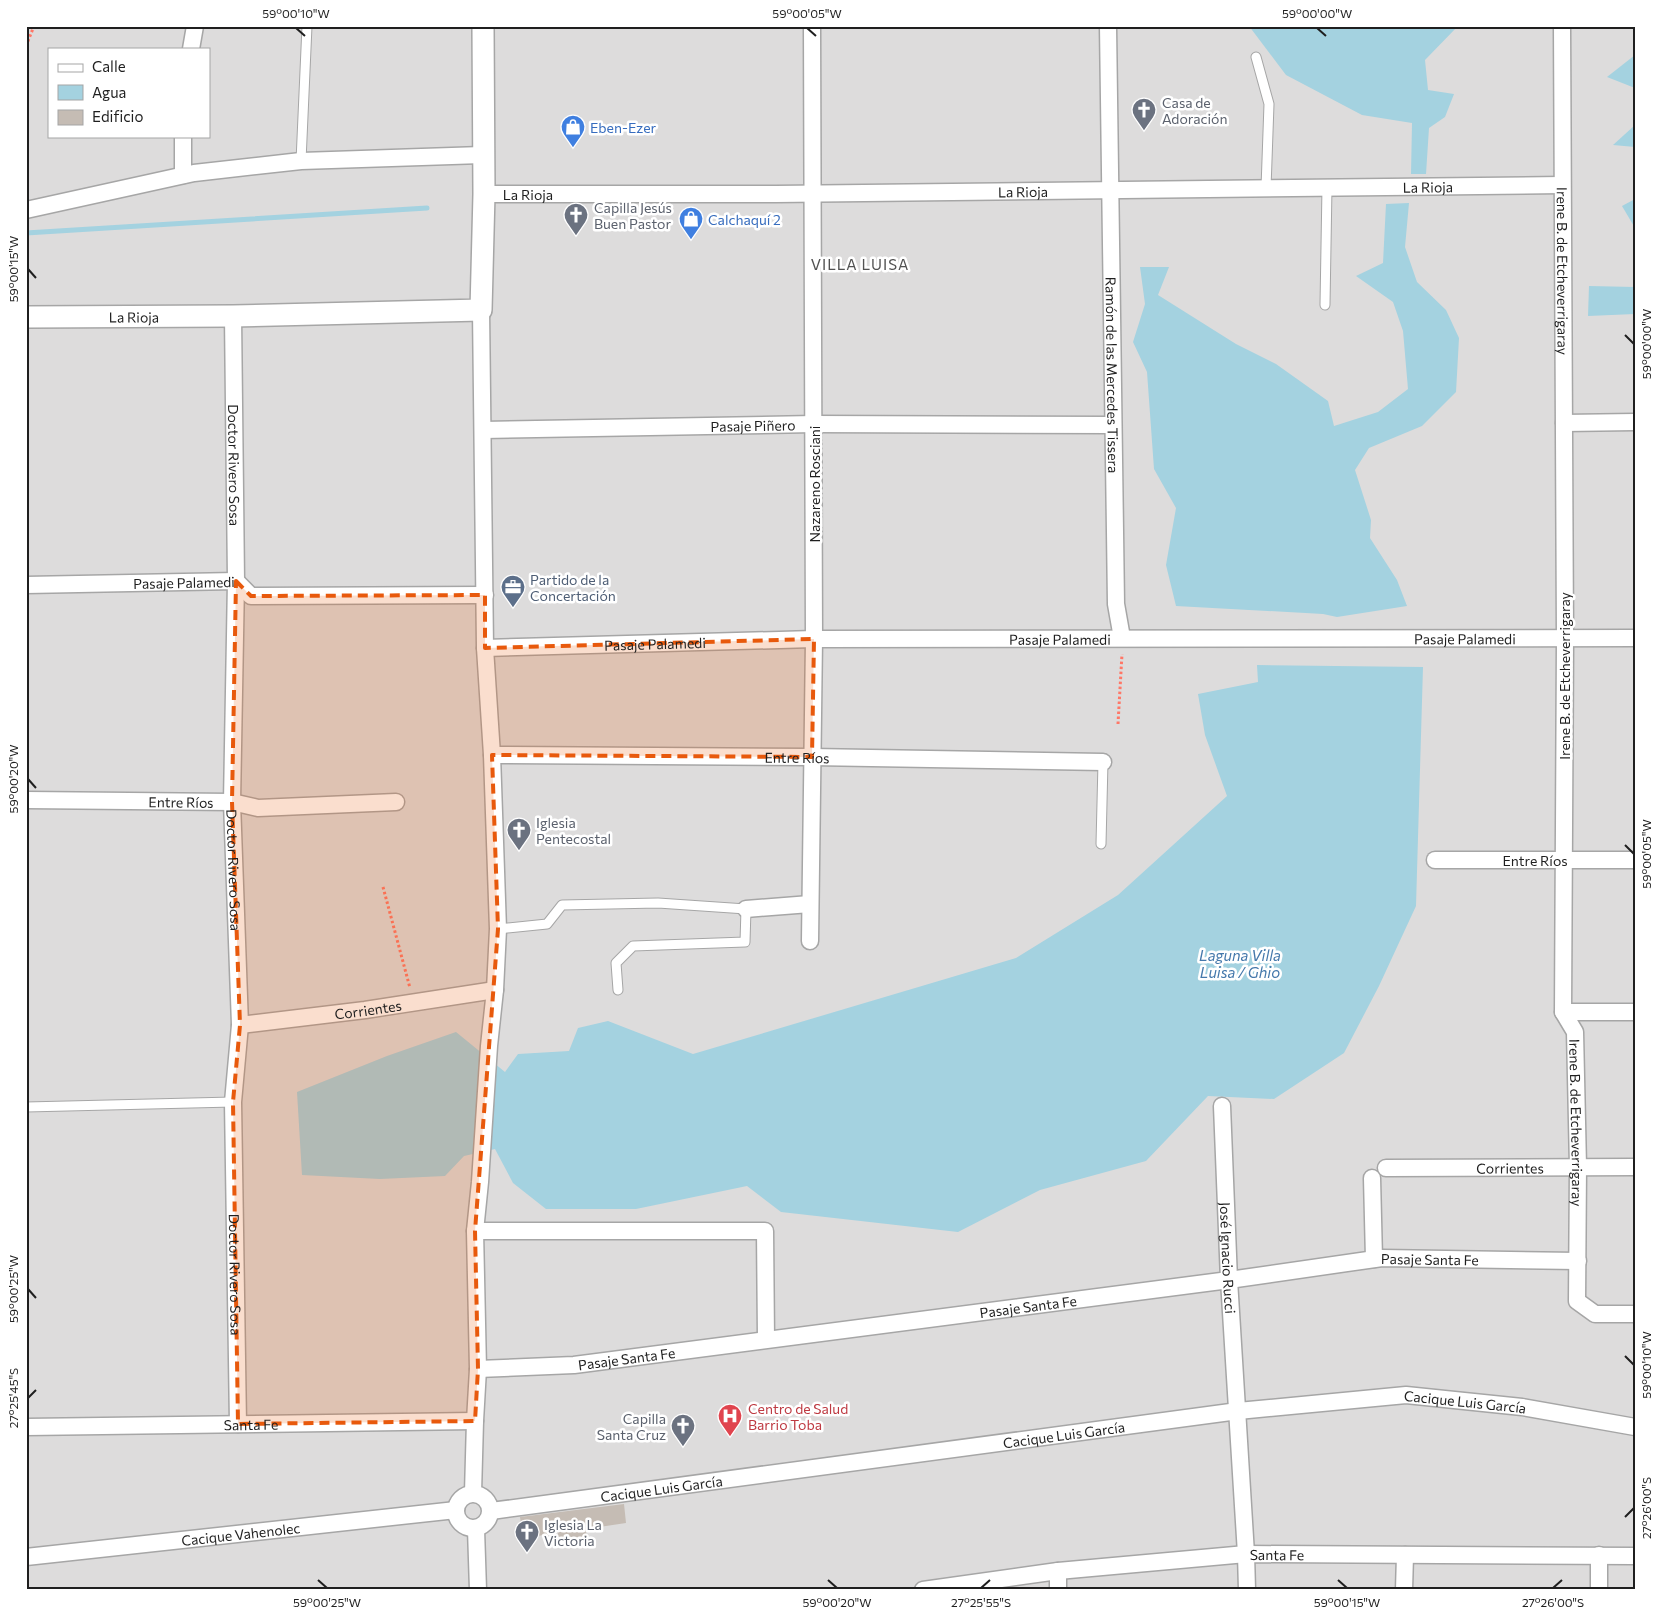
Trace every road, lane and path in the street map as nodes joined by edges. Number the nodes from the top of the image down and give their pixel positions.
1 (34, 26) edge
2 (195, 26) edge
3 (307, 26) edge
4 (483, 26) edge
5 (812, 26) edge
6 (1108, 26) edge
7 (1562, 26) edge
8 (26, 46) edge
9 (191, 48) edge
10 (1256, 57) dead end
11 (183, 138) edge
12 (482, 155) junction
13 (301, 161) junction
14 (183, 175) junction
15 (1562, 185) junction
16 (1327, 187) junction
17 (1266, 188) junction
18 (1110, 189) junction
19 (484, 194) junction
20 (813, 194) junction
21 (26, 210) edge
22 (1326, 305) dead end
23 (481, 310) junction
24 (233, 316) junction
25 (26, 317) edge
26 (1564, 422) junction
27 (1635, 422) edge
28 (814, 424) junction
29 (1114, 425) junction
30 (483, 430) junction
31 (236, 582) junction
32 (26, 585) edge
33 (485, 595) junction
34 (1122, 638) junction
35 (1635, 638) edge
36 (814, 639) junction
37 (1565, 639) junction
38 (485, 648) junction
39 (1118, 724) dead end
40 (492, 755) junction
41 (812, 757) junction
42 (1103, 762) joint
43 (26, 800) edge
44 (232, 802) junction
45 (396, 802) dead end
46 (1101, 844) dead end
47 (1562, 859) junction
48 (1435, 860) dead end
49 (1635, 860) edge
50 (383, 887) dead end
51 (810, 904) junction
52 (746, 908) junction
53 (498, 928) junction
54 (810, 941) dead end
55 (495, 990) junction
56 (618, 990) dead end
57 (414, 1003) junction
58 (1563, 1012) junction
59 (1635, 1012) edge
60 (240, 1025) junction
61 (233, 1102) junction
62 (1222, 1106) dead end
63 (26, 1107) edge
64 (1578, 1167) junction
65 (1635, 1167) edge
66 (1386, 1168) dead end
67 (1372, 1178) dead end
68 (475, 1231) junction
69 (1374, 1258) junction
70 (1578, 1261) junction
71 (1229, 1280) junction
72 (1635, 1314) edge
73 (766, 1339) junction
74 (478, 1369) junction
75 (1238, 1411) junction
76 (474, 1420) junction
77 (238, 1424) junction
78 (26, 1427) edge
79 (1635, 1427) edge
80 (473, 1493) junction
81 (456, 1510) junction
82 (492, 1511) junction
83 (476, 1528) junction
84 (1246, 1554) junction
85 (1405, 1555) junction
86 (1599, 1555) junction
87 (1635, 1556) edge
88 (26, 1557) edge
89 (1058, 1571) junction
90 (478, 1590) edge
91 (923, 1590) edge
92 (1058, 1590) edge
93 (1247, 1590) edge
94 (1404, 1590) edge
95 (1599, 1590) edge

1 - 8 path
2 - 9 street
3 - 13 lane
4 - 12 street
5 - 20 street, Nazareno Rosciani
6 - 18 street, Ramón de las Mercedes Tissera
7 - 15 street, Irene B. de Etcheverrigaray
10 - 17 lane
11 - 14 street
12 - 13 street
12 - 19 street
13 - 14 street
14 - 21 street
15 - 16 street, La Rioja
15 - 26 street, Irene B. de Etcheverrigaray
16 - 17 street, La Rioja
16 - 22 lane
17 - 18 street, La Rioja
18 - 20 street, La Rioja
18 - 29 street, Ramón de las Mercedes Tissera
19 - 20 street, La Rioja
19 - 23 street
20 - 28 street, Nazareno Rosciani
23 - 24 street, La Rioja
23 - 30 street
24 - 25 street, La Rioja
24 - 31 street, Doctor Rivero Sosa
26 - 27 street
26 - 37 street, Irene B. de Etcheverrigaray
28 - 29 street, Pasaje Piñero
28 - 30 street, Pasaje Piñero
28 - 36 street, Nazareno Rosciani
29 - 34 street, Ramón de las Mercedes Tissera
30 - 33 street
31 - 32 street, Pasaje Palamedi
31 - 33 street, Pasaje Palamedi
31 - 44 street, Doctor Rivero Sosa
33 - 38 street
34 - 36 street, Pasaje Palamedi
34 - 37 street, Pasaje Palamedi
34 - 39 path
35 - 37 street, Pasaje Palamedi
36 - 38 street, Pasaje Palamedi
36 - 41 street, Nazareno Rosciani
37 - 47 street, Irene B. de Etcheverrigaray
38 - 40 street
40 - 41 street, Entre Ríos
40 - 53 street
41 - 42 street, Entre Ríos
41 - 51 street, Nazareno Rosciani
42 - 46 lane
43 - 44 street, Entre Ríos
44 - 45 street, Entre Ríos
44 - 60 street, Doctor Rivero Sosa
47 - 48 street, Entre Ríos
47 - 49 street, Entre Ríos
47 - 58 street, Irene B. de Etcheverrigaray
50 - 57 path
51 - 52 street
51 - 54 street, Nazareno Rosciani
52 - 53 lane
52 - 56 lane
53 - 55 street
55 - 57 street, Corrientes
55 - 68 street
57 - 60 street, Corrientes
58 - 59 street
58 - 64 street, Irene B. de Etcheverrigaray
60 - 61 street, Doctor Rivero Sosa
61 - 63 lane
61 - 77 street, Doctor Rivero Sosa
62 - 71 street, José Ignacio Rucci
64 - 65 street, Corrientes
64 - 66 street, Corrientes
64 - 70 street, Irene B. de Etcheverrigaray
67 - 69 street
68 - 73 street
68 - 74 street
69 - 70 street, Pasaje Santa Fe
69 - 71 street, Pasaje Santa Fe
70 - 72 street, Irene B. de Etcheverrigaray
71 - 73 street, Pasaje Santa Fe
71 - 75 street, José Ignacio Rucci
73 - 74 street, Pasaje Santa Fe
74 - 76 street
75 - 79 street, Cacique Luis García
75 - 82 street, Cacique Luis García
75 - 84 street
76 - 77 street, Santa Fe
76 - 80 street
77 - 78 street, Santa Fe
80 - 81 street
80 - 82 street
81 - 83 street
81 - 88 street, Cacique Vahenolec
82 - 83 street
83 - 90 street
84 - 85 street, Santa Fe
84 - 89 street, Santa Fe
84 - 93 street
85 - 86 street, Santa Fe
85 - 94 street
86 - 87 street, Santa Fe
86 - 95 street
89 - 91 street, Santa Fe
89 - 92 street

